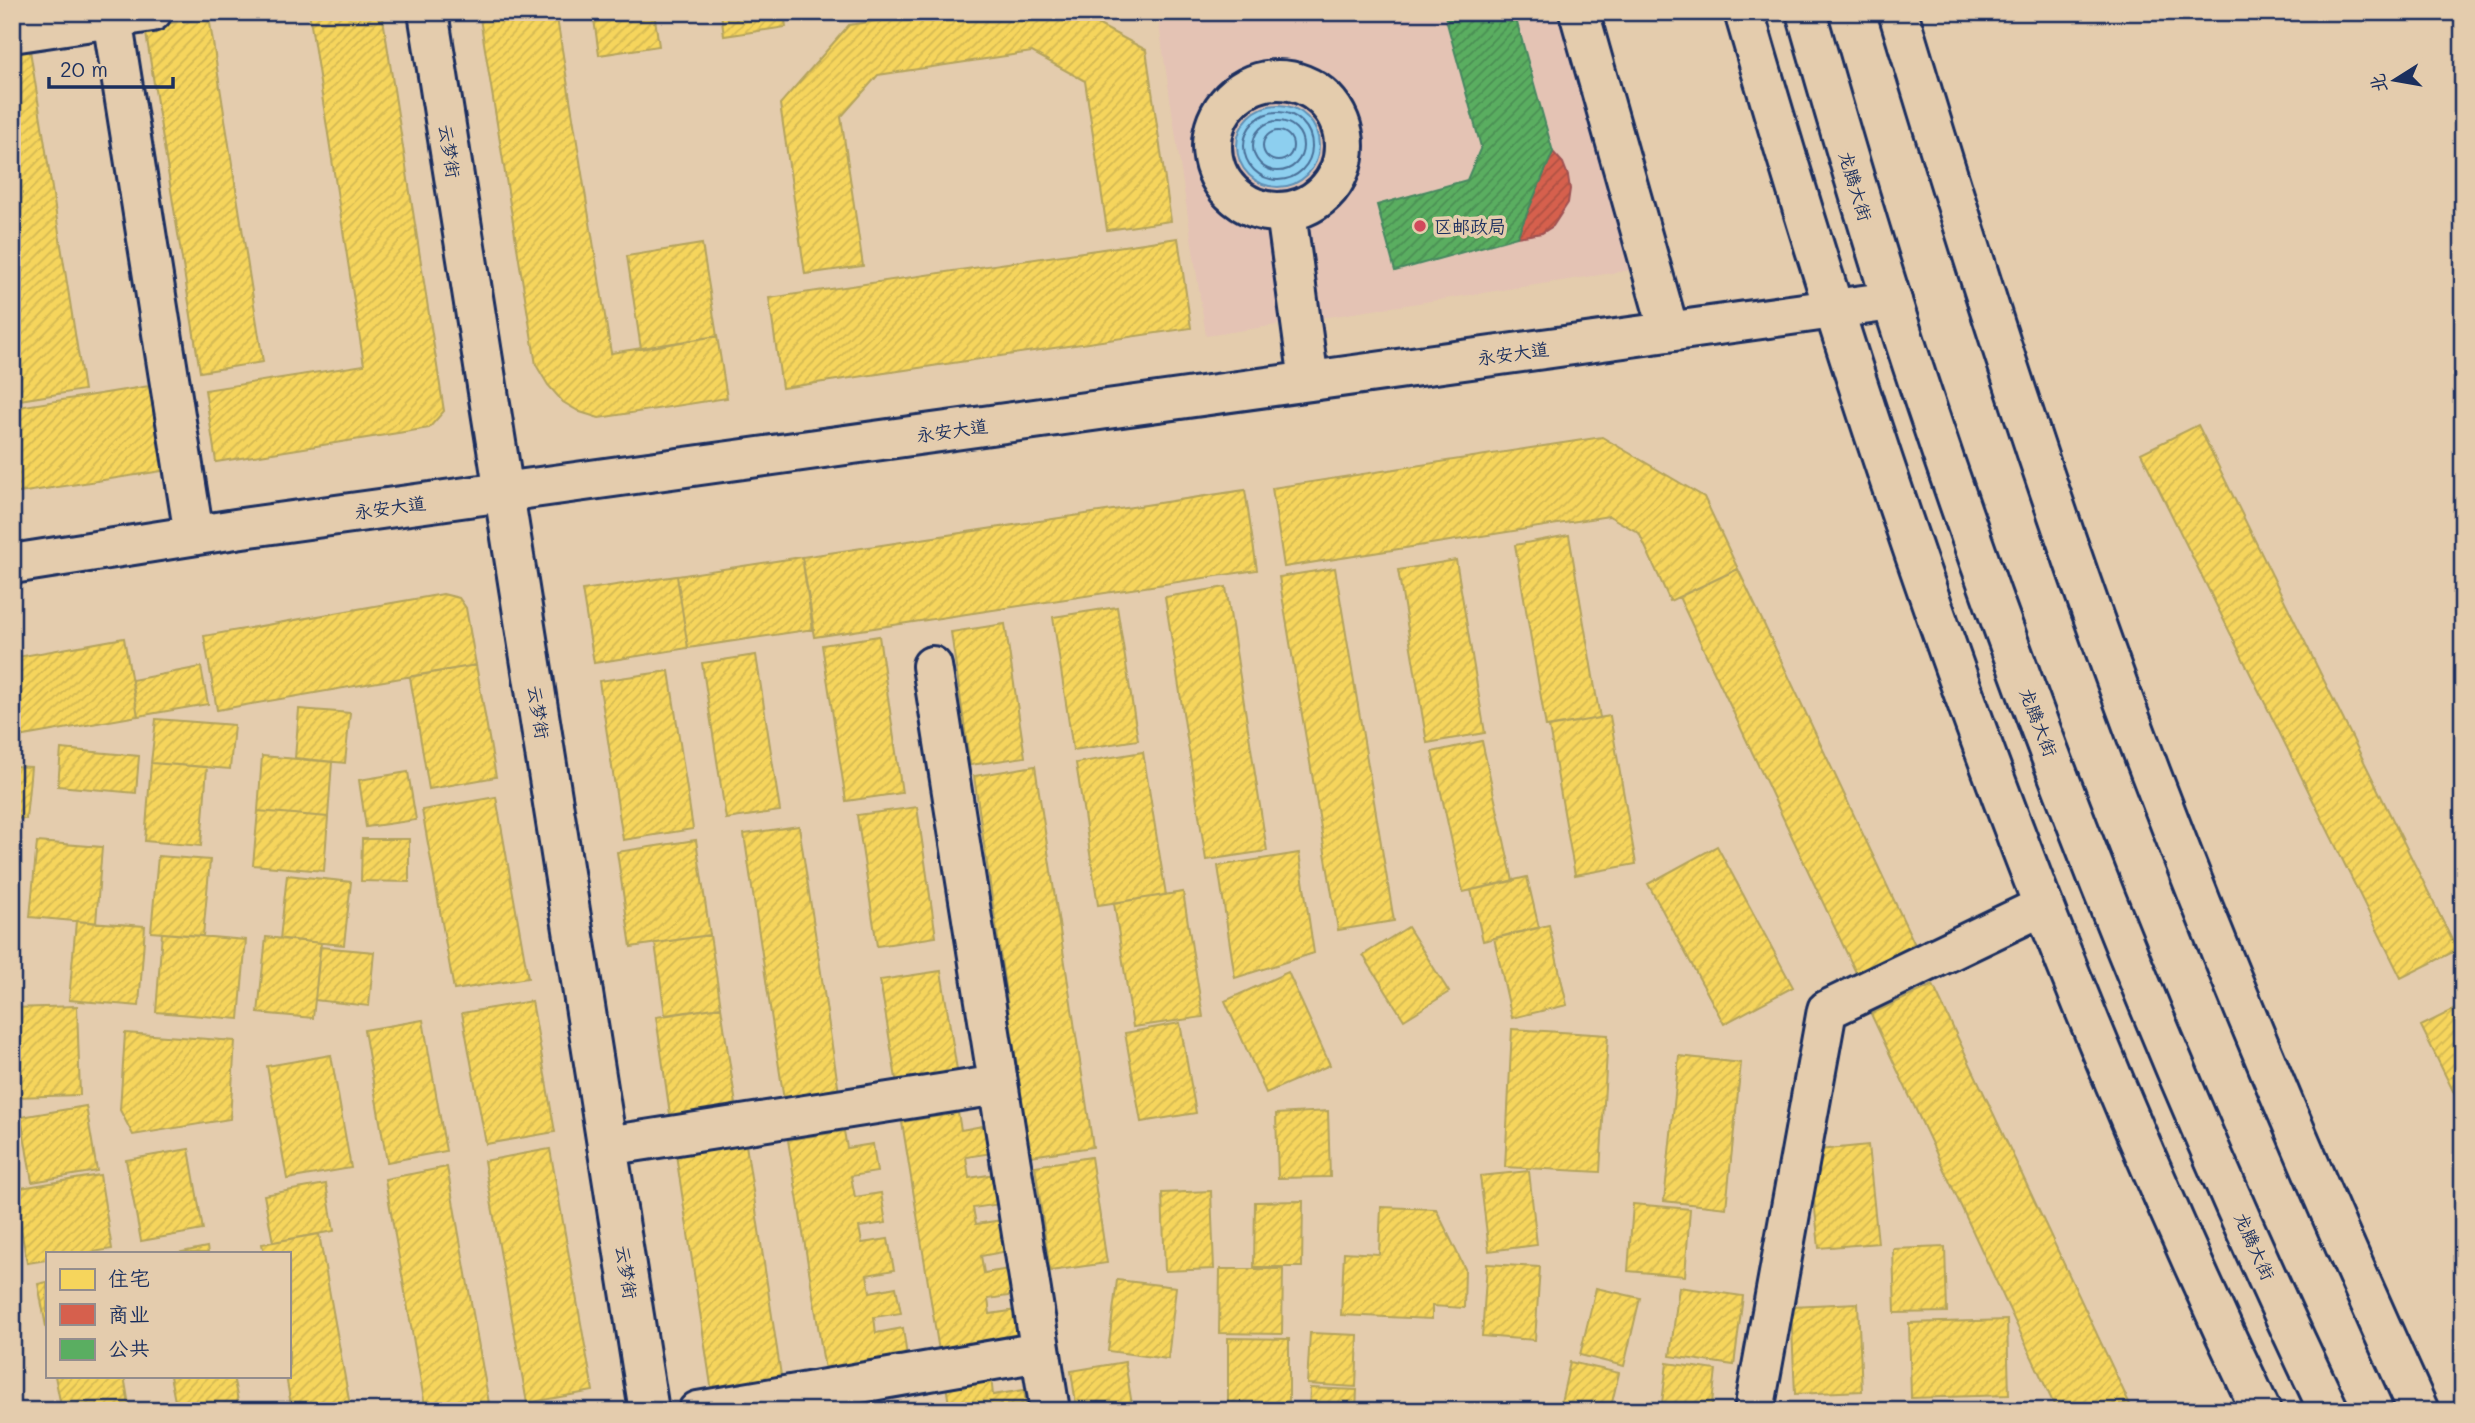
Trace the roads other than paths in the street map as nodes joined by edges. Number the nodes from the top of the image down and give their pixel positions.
1 (152, 12) edge
2 (428, 12) edge
3 (1579, 12) edge
4 (1744, 12) edge
5 (1806, 12) edge
6 (1898, 12) edge
7 (112, 15) edge
8 (12, 33) edge
9 (1286, 213) dead end
10 (1892, 301) junction
11 (1833, 309) junction
12 (1669, 331) junction
13 (1309, 381) junction
14 (504, 492) junction
15 (194, 535) junction
16 (12, 564) edge
17 (932, 666) dead end
18 (2043, 906) junction
19 (998, 1085) junction
20 (607, 1146) junction
21 (1040, 1352) junction
22 (649, 1411) edge
23 (698, 1411) edge
24 (1050, 1411) edge
25 (1754, 1411) edge
26 (2260, 1411) edge
27 (2329, 1411) edge
28 (2419, 1411) edge

1 - 7 main road
2 - 14 main road, 云梦街
3 - 12 main road
4 - 11 main road
5 - 10 main road, 龙腾大街
6 - 28 main road
7 - 8 main road
7 - 15 main road
9 - 13 main road
10 - 11 main road, 永安大道
10 - 27 main road, 龙腾大街
11 - 12 main road, 永安大道
11 - 18 main road
12 - 13 main road, 永安大道
13 - 14 main road, 永安大道
14 - 15 main road, 永安大道
14 - 20 main road, 云梦街
15 - 16 main road, 永安大道
17 - 19 main road
18 - 25 main road
18 - 26 main road
19 - 20 main road
19 - 21 main road
20 - 22 main road, 云梦街
21 - 23 main road
21 - 24 main road

